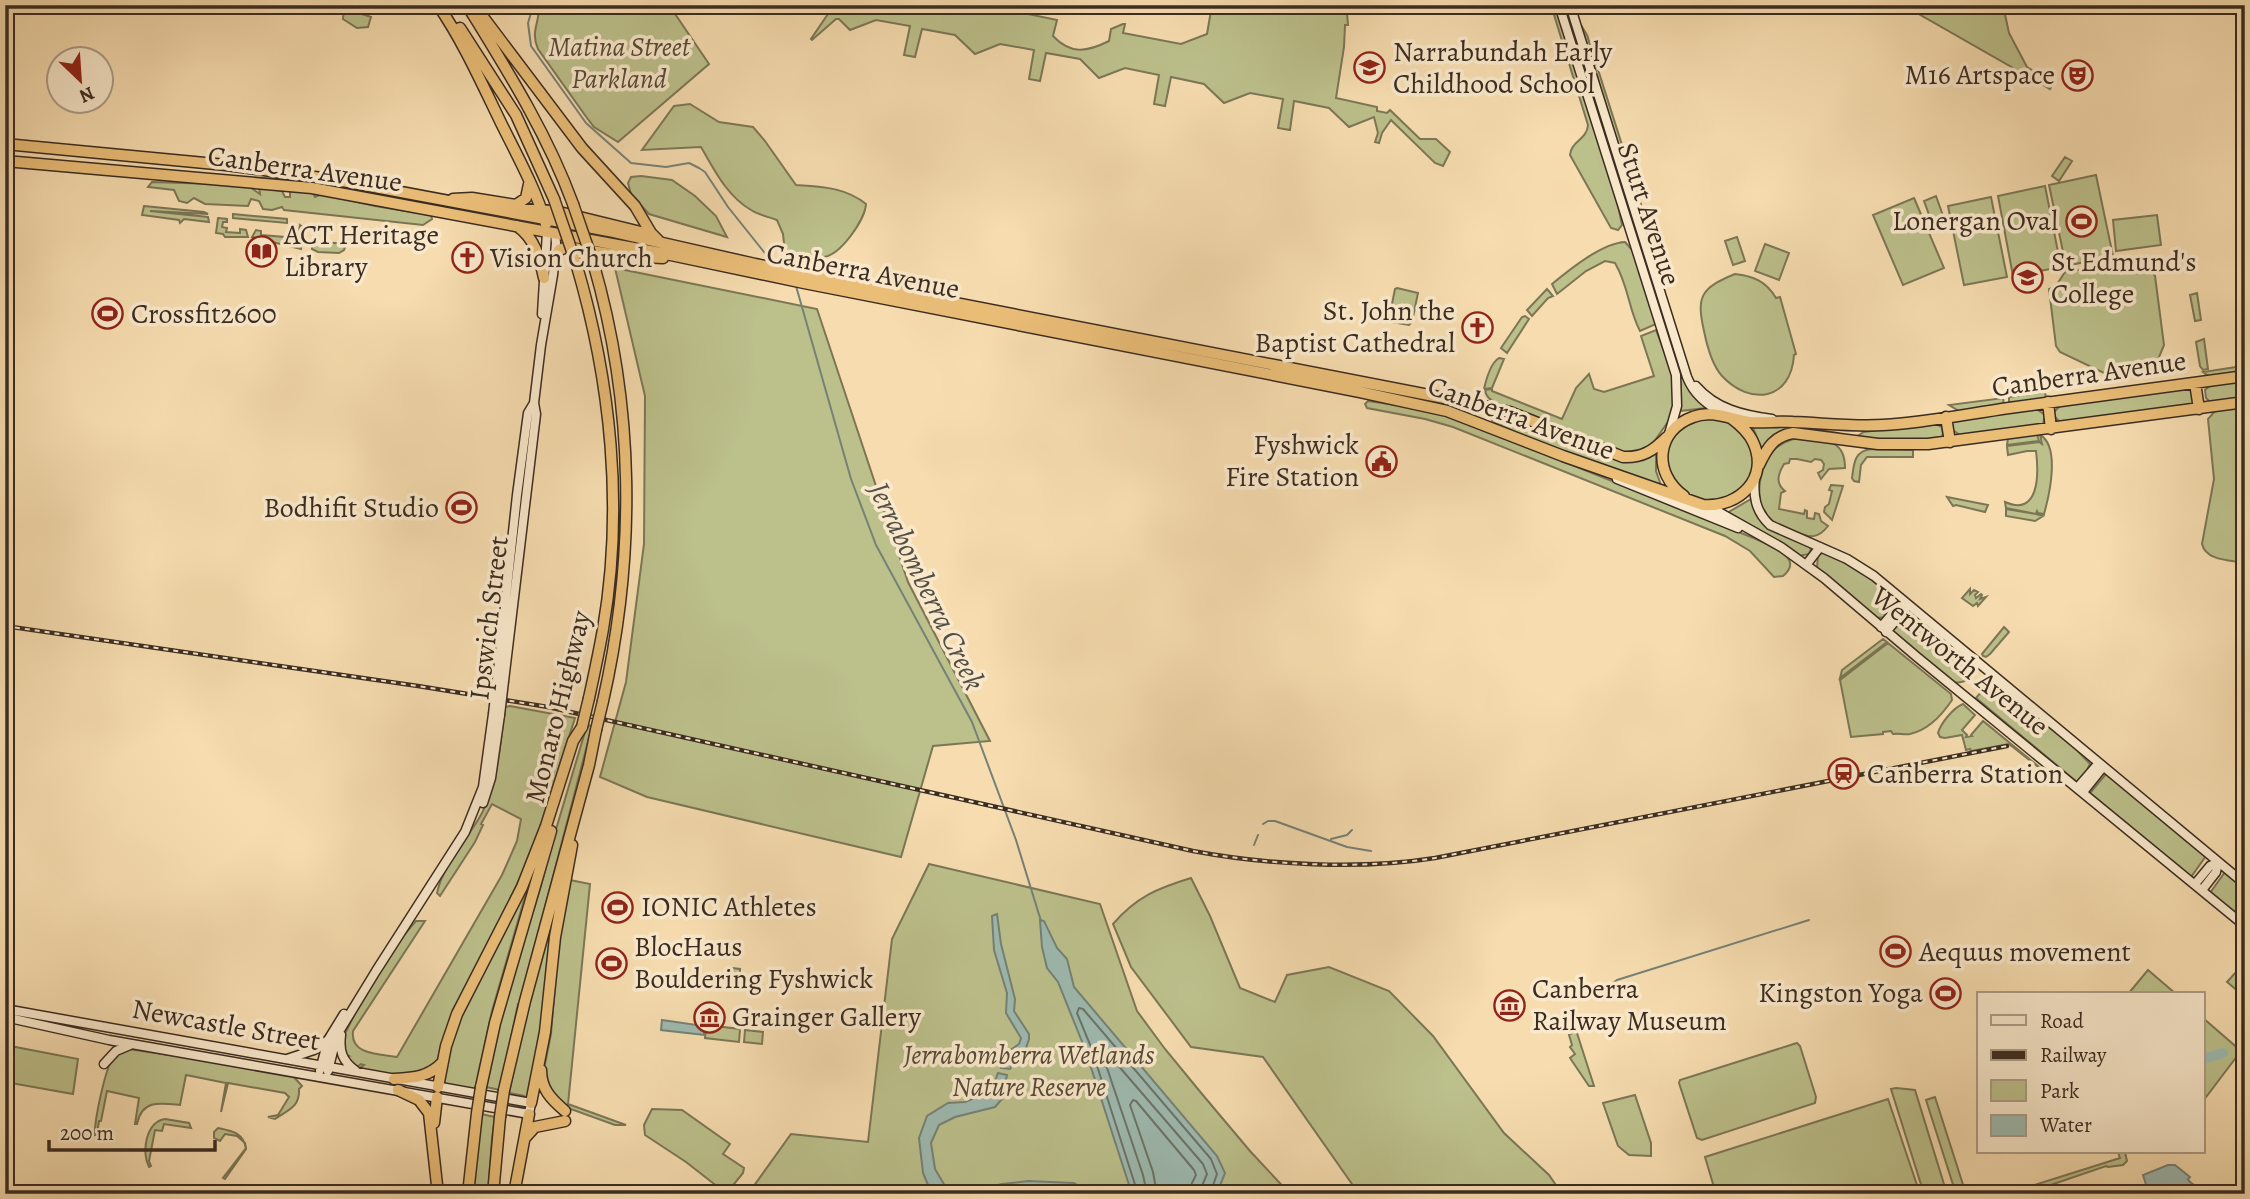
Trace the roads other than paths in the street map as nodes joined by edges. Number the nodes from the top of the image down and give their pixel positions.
1 (439, 5) edge
2 (446, 5) edge
3 (467, 5) edge
4 (474, 5) edge
5 (1559, 5) edge
6 (1570, 5) edge
7 (5, 144) edge
8 (88, 152) junction
9 (124, 155) junction
10 (5, 161) edge
11 (107, 169) junction
12 (296, 173) junction
13 (529, 184) junction
14 (279, 185) junction
15 (312, 188) junction
16 (626, 196) junction
17 (439, 200) junction
18 (543, 215) junction
19 (517, 226) junction
20 (552, 231) junction
21 (636, 234) junction
22 (653, 236) junction
23 (667, 244) junction
24 (629, 247) junction
25 (614, 254) junction
26 (555, 258) junction
27 (684, 258) junction
28 (544, 278) junction
29 (541, 345) junction
30 (1684, 369) junction
31 (2245, 376) edge
32 (2199, 382) junction
33 (2048, 402) junction
34 (2245, 402) edge
35 (1475, 404) junction
36 (1495, 408) junction
37 (2202, 408) junction
38 (1447, 411) junction
39 (1728, 417) junction
40 (1946, 417) junction
41 (1489, 422) junction
42 (1793, 422) junction
43 (1807, 423) junction
44 (1880, 426) junction
45 (2051, 429) junction
46 (1503, 432) junction
47 (1668, 437) junction
48 (1849, 440) junction
49 (1950, 442) junction
50 (1563, 456) junction
51 (1756, 472) junction
52 (1697, 503) junction
53 (1754, 534) junction
54 (1820, 547) junction
55 (1806, 565) junction
56 (1906, 604) junction
57 (1884, 629) junction
58 (496, 715) junction
59 (582, 727) junction
60 (2101, 765) junction
61 (2080, 790) junction
62 (487, 794) junction
63 (477, 804) junction
64 (575, 817) junction
65 (465, 832) junction
66 (2218, 862) junction
67 (2245, 884) edge
68 (2198, 887) junction
69 (2245, 926) edge
70 (376, 971) junction
71 (5, 1009) edge
72 (5, 1017) edge
73 (342, 1028) junction
74 (328, 1040) junction
75 (133, 1044) junction
76 (543, 1045) junction
77 (284, 1060) junction
78 (443, 1062) junction
79 (104, 1064) dead end
80 (325, 1066) junction
81 (358, 1072) junction
82 (324, 1077) junction
83 (394, 1079) junction
84 (398, 1090) junction
85 (438, 1092) junction
86 (530, 1108) junction
87 (433, 1134) junction
88 (524, 1138) junction
89 (438, 1194) edge
90 (468, 1194) edge
91 (493, 1194) edge
92 (514, 1194) edge

1 - 13 highway
2 - 59 highway, Monaro Highway, bridge
3 - 64 highway, Monaro Highway, bridge
4 - 16 highway
5 - 47 main road, Sturt Avenue
6 - 30 main road, Sturt Avenue
7 - 8 highway, Canberra Avenue
8 - 9 highway, Canberra Avenue
8 - 11 highway
9 - 11 highway
9 - 12 highway, Canberra Avenue
10 - 11 highway, Canberra Avenue
11 - 14 highway, Canberra Avenue
12 - 14 highway
12 - 15 highway
12 - 17 highway, Canberra Avenue
13 - 17 highway
13 - 18 highway
14 - 15 highway, Canberra Avenue
15 - 19 highway, Canberra Avenue
16 - 21 highway
16 - 22 highway
17 - 18 highway, Canberra Avenue
18 - 20 highway
18 - 21 highway, Canberra Avenue
19 - 20 highway, Canberra Avenue
19 - 28 highway
20 - 21 highway, Canberra Avenue
20 - 24 highway, Canberra Avenue
20 - 26 main road, Ipswich Street
20 - 28 main road, Ipswich Street
21 - 22 highway
21 - 23 highway, Canberra Avenue
21 - 24 highway
22 - 23 highway
23 - 35 highway, Canberra Avenue
24 - 25 highway
24 - 27 highway, Canberra Avenue
25 - 26 highway
25 - 27 highway
26 - 29 main road, Ipswich Street
27 - 38 highway, Canberra Avenue
28 - 29 main road, Ipswich Street
29 - 58 main road, Ipswich Street, bridge
30 - 39 main road, Sturt Avenue
30 - 42 main road
31 - 32 highway, Canberra Avenue
32 - 33 highway, Canberra Avenue
32 - 37 highway
33 - 40 highway, Canberra Avenue
33 - 45 highway
34 - 37 highway, Canberra Avenue
35 - 36 highway, Canberra Avenue
35 - 38 highway
35 - 41 highway
36 - 41 highway
36 - 47 highway, Canberra Avenue
37 - 45 highway, Canberra Avenue
38 - 46 highway, Canberra Avenue
39 - 42 highway, Canberra Avenue
39 - 47 highway, Canberra Avenue
39 - 51 highway
40 - 44 highway, Canberra Avenue
40 - 49 highway
41 - 46 highway
42 - 43 highway, Canberra Avenue
43 - 44 highway, Canberra Avenue
43 - 48 highway
44 - 48 highway
45 - 49 highway, Canberra Avenue
46 - 50 highway, Canberra Avenue
47 - 52 highway
48 - 49 highway, Canberra Avenue
48 - 51 highway, Canberra Avenue
50 - 52 highway, Canberra Avenue
50 - 53 main road
51 - 52 highway, Canberra Avenue
51 - 54 main road, Wentworth Avenue
52 - 53 main road, Wentworth Avenue
53 - 55 main road, Wentworth Avenue
54 - 55 main road
54 - 56 main road, Wentworth Avenue
55 - 57 main road, Wentworth Avenue
56 - 57 main road
56 - 60 main road, Wentworth Avenue
57 - 61 main road, Wentworth Avenue
58 - 62 main road, Ipswich Street
58 - 63 main road, Ipswich Street
59 - 78 highway
59 - 90 highway, Monaro Highway, bridge
60 - 61 main road
60 - 66 main road, Wentworth Avenue
61 - 68 main road, Wentworth Avenue
62 - 63 main road
62 - 65 main road, Ipswich Street
63 - 65 main road, Ipswich Street
64 - 76 highway
64 - 91 highway, Monaro Highway, bridge
65 - 70 main road, Ipswich Street
66 - 67 main road, Wentworth Avenue
66 - 68 main road
68 - 69 main road, Wentworth Avenue
70 - 73 main road, Ipswich Street
70 - 74 main road, Ipswich Street
71 - 77 main road, Newcastle Street
72 - 75 main road, Newcastle Street
73 - 80 main road, Ipswich Street
73 - 81 main road
74 - 77 main road
74 - 80 main road, Ipswich Street
75 - 79 main road
75 - 82 main road, Newcastle Street
76 - 86 highway
76 - 88 highway
77 - 80 main road, Newcastle Street
78 - 83 highway
78 - 85 highway
80 - 81 main road, Newcastle Street
80 - 82 main road, Ipswich Street
81 - 83 main road, Newcastle Street
82 - 84 main road, Newcastle Street
83 - 85 main road, Newcastle Street
84 - 85 main road, Newcastle Street
84 - 87 highway
85 - 86 main road
85 - 87 highway
86 - 88 highway
87 - 89 highway
88 - 92 highway

